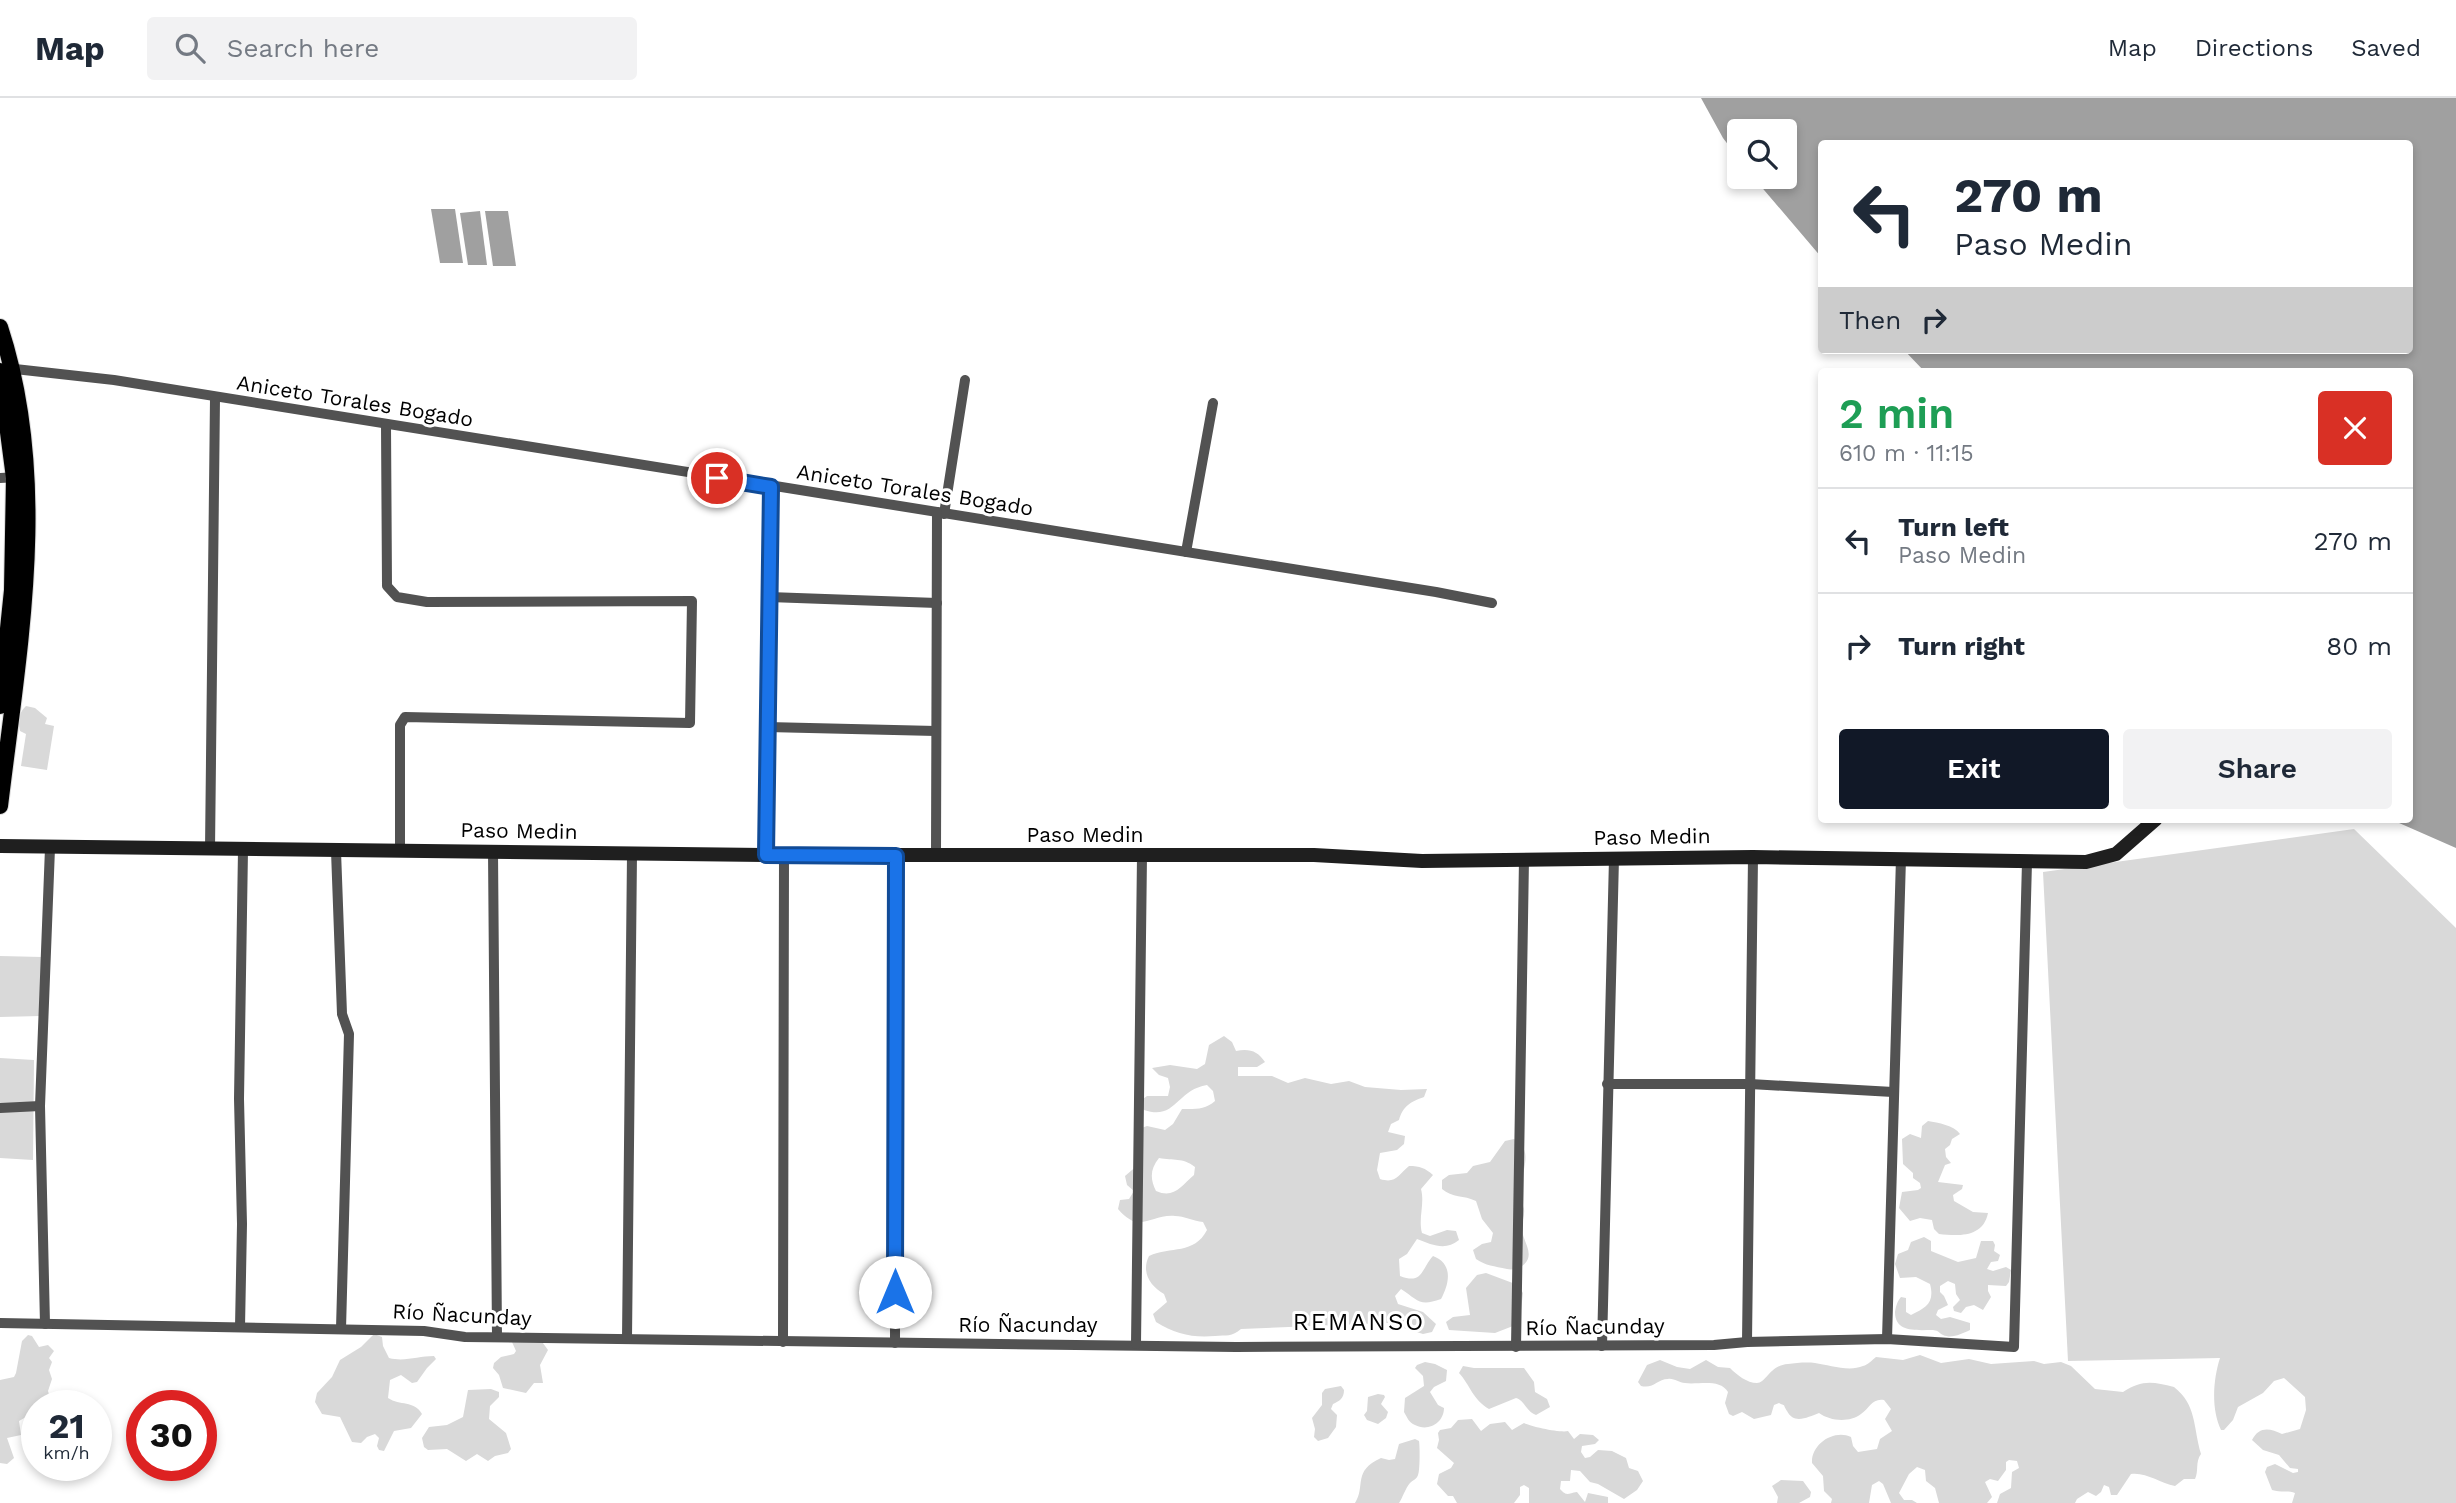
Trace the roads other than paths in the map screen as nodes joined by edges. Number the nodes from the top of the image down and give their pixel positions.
1 (0, 327) edge
2 (4, 369) edge
3 (965, 380) dead end
4 (215, 398) junction
5 (1213, 403) dead end
6 (386, 425) junction
7 (13, 478) edge
8 (771, 487) junction
9 (940, 513) junction
10 (1186, 552) junction
11 (769, 597) junction
12 (937, 603) junction
13 (1492, 603) dead end
14 (4, 710) edge
15 (767, 727) junction
16 (936, 732) junction
17 (0, 806) edge
18 (2151, 823) edge
19 (0, 846) edge
20 (50, 848) junction
21 (210, 850) junction
22 (243, 850) junction
23 (336, 850) junction
24 (401, 851) junction
25 (493, 852) junction
26 (632, 853) junction
27 (766, 855) junction
28 (784, 855) junction
29 (896, 856) junction
30 (936, 856) junction
31 (1142, 856) junction
32 (1753, 857) junction
33 (1614, 858) junction
34 (1901, 858) junction
35 (1524, 859) junction
36 (2027, 862) junction
37 (1607, 1084) junction
38 (1750, 1084) junction
39 (1893, 1092) junction
40 (40, 1106) junction
41 (0, 1108) edge
42 (0, 1323) edge
43 (46, 1324) junction
44 (240, 1327) junction
45 (341, 1329) junction
46 (497, 1337) junction
47 (627, 1339) junction
48 (1887, 1339) junction
49 (783, 1342) junction
50 (1747, 1342) junction
51 (895, 1343) junction
52 (1136, 1344) junction
53 (1602, 1346) junction
54 (1516, 1347) junction

1 - 2 main road
2 - 4 street, Aniceto Torales Bogado
2 - 7 main road
3 - 9 street
4 - 6 street, Aniceto Torales Bogado
4 - 21 street
5 - 10 street
6 - 8 street, Aniceto Torales Bogado
6 - 24 street
7 - 14 main road
8 - 9 street, Aniceto Torales Bogado
8 - 11 street
9 - 10 street, Aniceto Torales Bogado
9 - 12 street
10 - 13 street, Aniceto Torales Bogado
11 - 12 street
11 - 15 street
12 - 16 street
14 - 17 main road
15 - 16 street
15 - 27 street
16 - 30 street
18 - 36 street, Paso Medin
19 - 20 street, Paso Medin
20 - 21 street, Paso Medin
20 - 40 street
21 - 22 street, Paso Medin
22 - 23 street, Paso Medin
22 - 44 street
23 - 24 street, Paso Medin
23 - 45 street
24 - 25 street, Paso Medin
25 - 26 street, Paso Medin
25 - 46 street
26 - 27 street, Paso Medin
26 - 47 street
27 - 28 street, Paso Medin
28 - 29 street, Paso Medin
28 - 49 street
29 - 30 street, Paso Medin
29 - 51 street
30 - 31 street, Paso Medin
31 - 35 street, Paso Medin
31 - 52 street
32 - 33 street, Paso Medin
32 - 34 street, Paso Medin
32 - 38 street
33 - 35 street, Paso Medin
33 - 37 street
34 - 36 street, Paso Medin
34 - 39 street
35 - 54 street
36 - 48 street, Río Ñacunday
37 - 38 street
37 - 53 street
38 - 39 street
38 - 50 street
39 - 48 street
40 - 41 street
40 - 43 street
42 - 43 street, Río Ñacunday
43 - 44 street, Río Ñacunday
44 - 45 street, Río Ñacunday
45 - 46 street, Río Ñacunday
46 - 47 street, Río Ñacunday
47 - 49 street, Río Ñacunday
48 - 50 street, Río Ñacunday
49 - 51 street, Río Ñacunday
50 - 53 street, Río Ñacunday
51 - 52 street, Río Ñacunday
52 - 54 street, Río Ñacunday
53 - 54 street, Río Ñacunday

